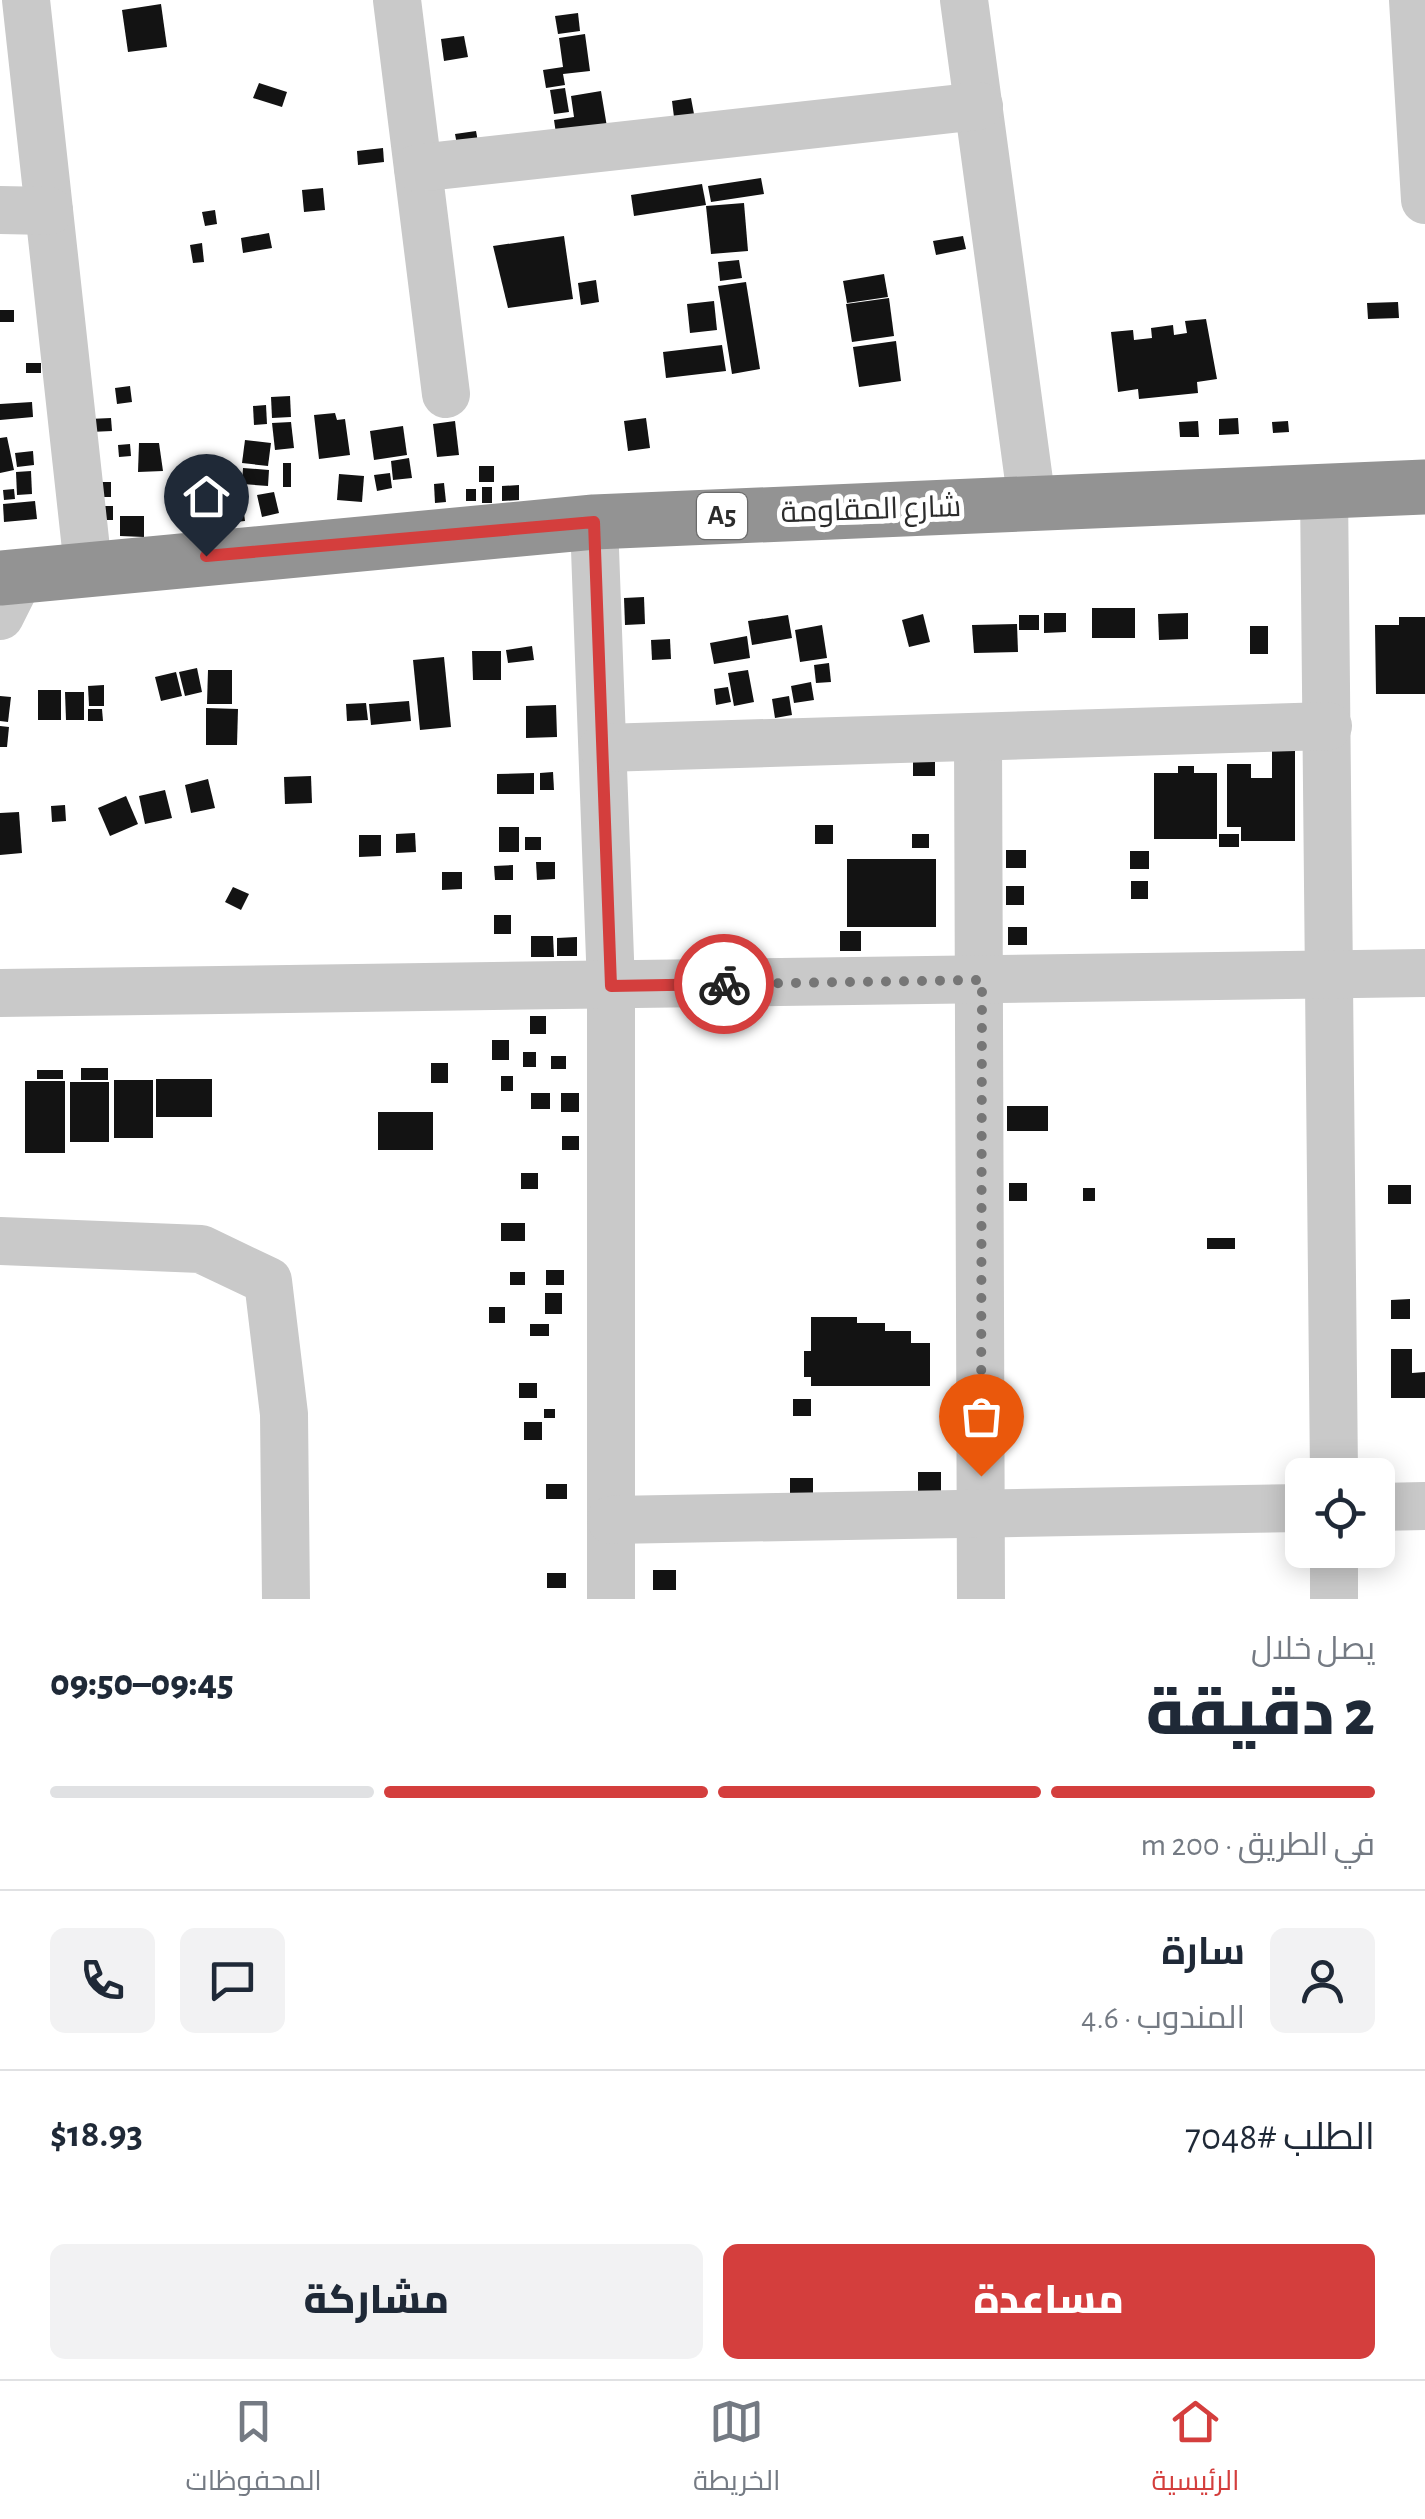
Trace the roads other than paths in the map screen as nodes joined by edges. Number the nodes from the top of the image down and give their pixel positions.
1 (26, 0) edge
2 (397, 0) edge
3 (964, 0) edge
4 (1413, 0) edge
5 (979, 106) junction
6 (418, 168) junction
7 (1425, 200) edge
8 (0, 210) edge
9 (49, 211) junction
10 (446, 394) dead end
11 (1425, 487) edge
12 (1324, 490) junction
13 (1032, 503) junction
14 (594, 522) junction
15 (88, 567) junction
16 (7, 590) edge
17 (1328, 726) junction
18 (978, 737) junction
19 (602, 748) junction
20 (1425, 972) edge
21 (1332, 974) junction
22 (982, 980) junction
23 (611, 986) junction
24 (0, 993) edge
25 (0, 1241) edge
26 (1334, 1458) edge
27 (1425, 1506) edge
28 (1395, 1507) edge
29 (1285, 1508) edge
30 (981, 1514) junction
31 (611, 1520) junction
32 (1334, 1568) edge
33 (286, 1599) edge
34 (611, 1599) edge
35 (981, 1599) edge
36 (1334, 1599) edge

1 - 9 street
2 - 6 street
3 - 5 street
4 - 7 street
5 - 6 street
5 - 13 street
6 - 10 street
8 - 9 street
9 - 15 street
11 - 12 highway, شارع المقاومة / A5
12 - 13 highway, شارع المقاومة / A5
12 - 17 street
13 - 14 highway, شارع المقاومة / A5
14 - 15 highway, شارع المقاومة / A5
14 - 19 street
15 - 16 highway, شارع المقاومة / A5
17 - 18 street
17 - 21 street
18 - 19 street
18 - 22 street
19 - 23 street
20 - 21 street
21 - 22 street
21 - 26 street
22 - 23 street
22 - 30 street
23 - 24 street
23 - 31 street
25 - 33 street
27 - 28 street
29 - 30 street
30 - 31 street
30 - 35 street
31 - 34 street
32 - 36 street

